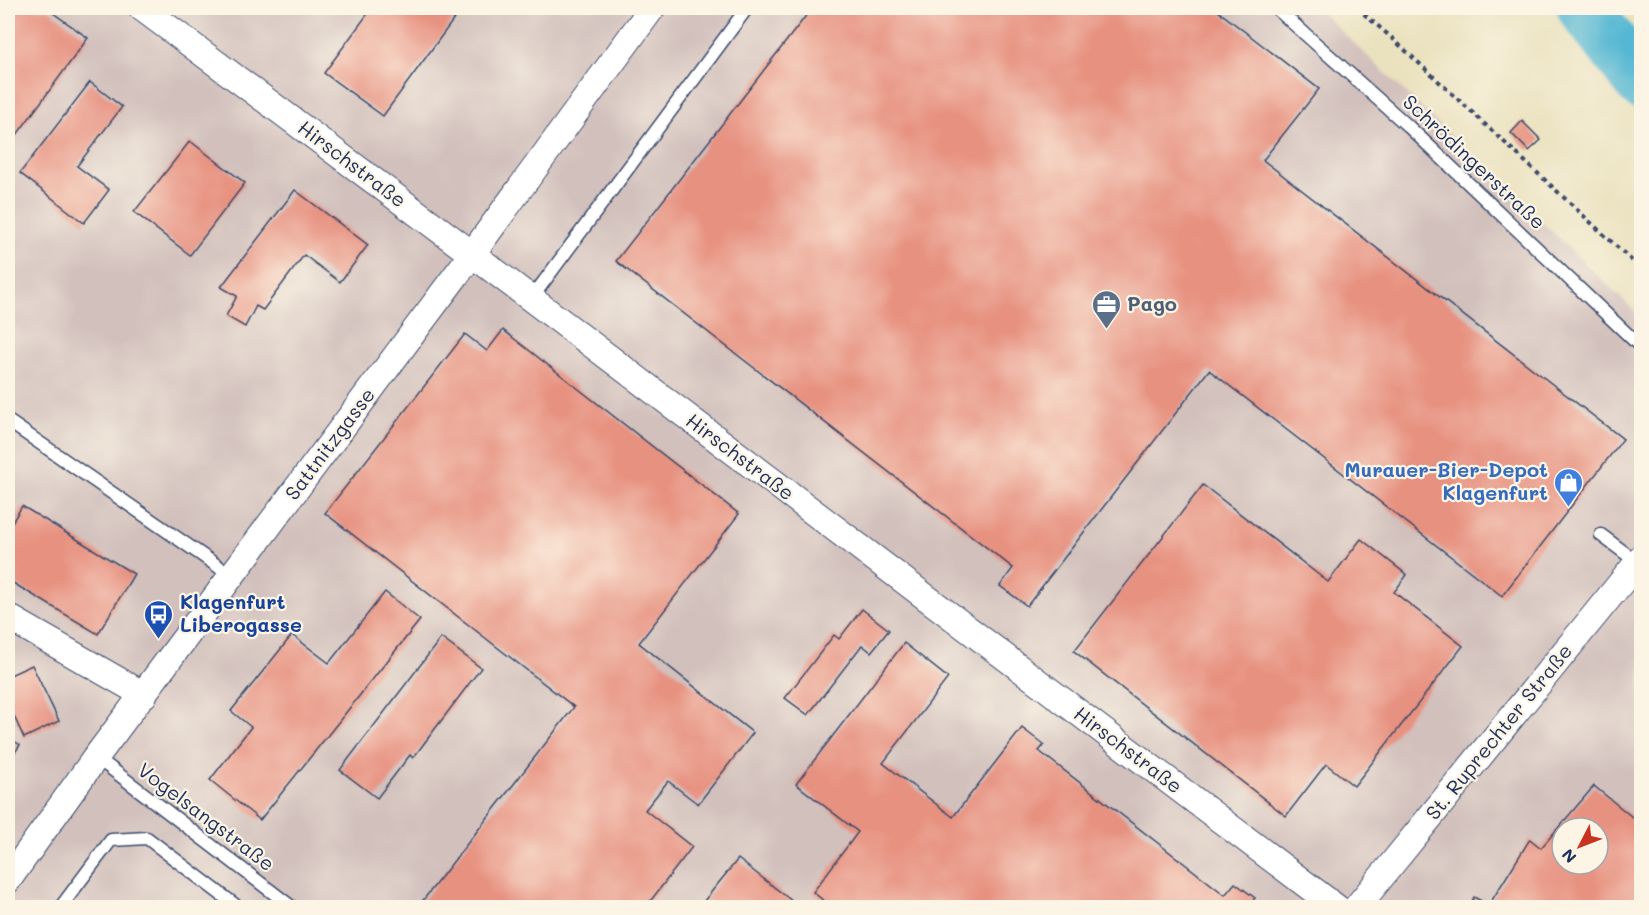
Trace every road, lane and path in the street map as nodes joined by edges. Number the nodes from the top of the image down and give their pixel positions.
1 (142, 8) edge
2 (652, 8) edge
3 (747, 8) edge
4 (1276, 8) edge
5 (1357, 8) edge
6 (472, 254) junction
7 (1641, 270) edge
8 (531, 299) junction
9 (1641, 348) edge
10 (8, 421) edge
11 (1600, 535) dead end
12 (1639, 559) edge
13 (232, 576) junction
14 (8, 617) edge
15 (144, 695) junction
16 (96, 757) junction
17 (8, 880) edge
18 (60, 908) edge
19 (239, 908) edge
20 (293, 908) edge
21 (1337, 908) edge
22 (1356, 908) edge

1 - 6 street, Hirschstraße
2 - 6 street, Sattnitzgasse
3 - 8 lane
4 - 9 lane, Schrödingerstraße
5 - 7 path
6 - 8 street, Hirschstraße
6 - 13 street, Sattnitzgasse
8 - 21 street, Hirschstraße
10 - 13 lane
11 - 12 lane
12 - 22 street, St. Ruprechter Straße
13 - 15 street, Sattnitzgasse
14 - 15 street
15 - 16 street, Sattnitzgasse
16 - 17 street, Sattnitzgasse
16 - 20 lane, Vogelsangstraße
18 - 19 lane

